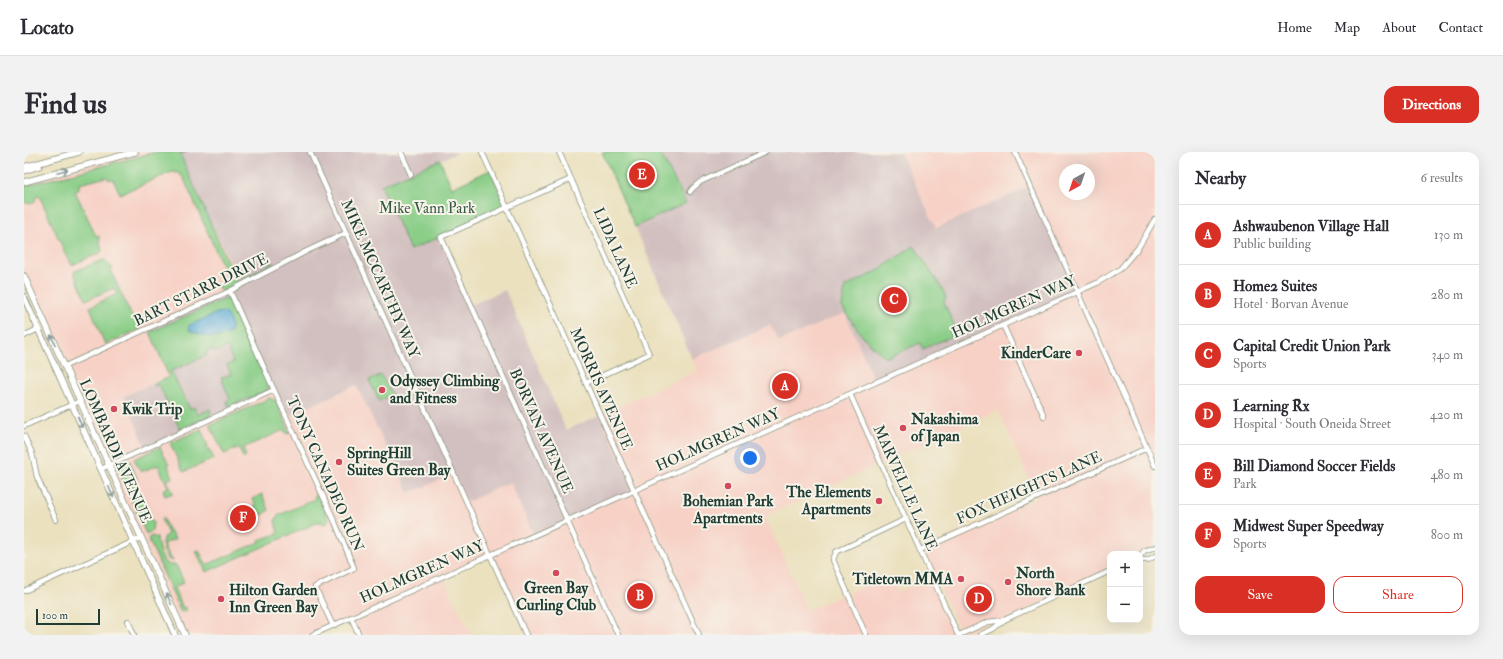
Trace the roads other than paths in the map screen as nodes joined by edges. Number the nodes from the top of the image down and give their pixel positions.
1 (79, 152) edge
2 (135, 152) edge
3 (310, 152) edge
4 (401, 152) edge
5 (482, 152) edge
6 (558, 152) edge
7 (766, 152) edge
8 (1015, 152) edge
9 (55, 158) junction
10 (24, 166) edge
11 (24, 171) edge
12 (411, 175) dead end
13 (571, 178) junction
14 (24, 182) edge
15 (690, 192) dead end
16 (507, 207) junction
17 (1155, 220) edge
18 (346, 232) junction
19 (24, 276) edge
20 (230, 291) junction
21 (1078, 292) junction
22 (24, 297) edge
23 (1003, 325) junction
24 (38, 329) junction
25 (24, 336) edge
26 (51, 358) junction
27 (65, 366) junction
28 (586, 383) junction
29 (274, 390) junction
30 (850, 394) junction
31 (80, 401) junction
32 (72, 404) junction
33 (1044, 416) dead end
34 (24, 426) edge
35 (24, 436) edge
36 (1147, 448) junction
37 (109, 465) junction
38 (1155, 466) edge
39 (101, 469) junction
40 (634, 491) junction
41 (906, 519) junction
42 (56, 520) dead end
43 (567, 521) junction
44 (141, 538) junction
45 (134, 542) junction
46 (1155, 547) edge
47 (920, 550) junction
48 (1143, 552) edge
49 (490, 555) junction
50 (1155, 556) edge
51 (1143, 560) edge
52 (1107, 572) edge
53 (24, 591) edge
54 (351, 617) junction
55 (1004, 620) junction
56 (128, 621) dead end
57 (332, 626) junction
58 (134, 635) edge
59 (176, 635) edge
60 (185, 635) edge
61 (312, 635) edge
62 (359, 635) edge
63 (526, 635) edge
64 (618, 635) edge
65 (699, 635) edge
66 (866, 635) edge
67 (958, 635) edge
68 (980, 635) edge

1 - 9 main road
14 -> 2 main road
3 - 18 street, MIKE MCCARTHY WAY
4 - 12 street
5 - 16 street, MORRIS AVENUE
6 - 13 street, LIDA LANE
7 - 15 street
8 - 21 street
9 - 10 main road
9 - 11 main road
13 - 16 street
13 - 28 street, LIDA LANE
16 - 28 street, MORRIS AVENUE
16 - 43 street, BORVAN AVENUE
17 - 21 street, HOLMGREN WAY
18 - 20 street, BART STARR DRIVE
18 - 49 street, MIKE MCCARTHY WAY
27 -> 19 main road, LOMBARDI AVENUE
20 - 27 street, BART STARR DRIVE
20 - 29 street, TONY CANADEO RUN
21 - 23 street, HOLMGREN WAY
21 - 36 street
22 - 24 main road, LOMBARDI AVENUE
23 - 30 street, HOLMGREN WAY
23 - 33 street
24 - 25 street
24 - 26 main road, LOMBARDI AVENUE
26 - 27 main road
26 - 32 main road, LOMBARDI AVENUE
27 - 31 main road, LOMBARDI AVENUE
28 - 40 street, MORRIS AVENUE
29 - 37 street
29 - 57 street, TONY CANADEO RUN
30 - 40 street, HOLMGREN WAY
30 - 41 street, MARVELLE LANE
31 - 32 street
31 - 37 main road, LOMBARDI AVENUE
32 - 34 street
32 -> 39 main road, LOMBARDI AVENUE
35 - 42 street
36 - 38 street
36 - 47 street, FOX HEIGHTS LANE
37 - 39 street
37 - 44 main road, LOMBARDI AVENUE
39 -> 45 main road, LOMBARDI AVENUE
40 - 43 street, HOLMGREN WAY
40 - 65 street, MORRIS AVENUE
41 - 47 street, MARVELLE LANE
41 - 66 street
43 - 49 street, HOLMGREN WAY
43 - 64 street, BORVAN AVENUE
44 - 45 street
60 -> 44 main road, LOMBARDI AVENUE
45 - 53 street
45 - 59 main road, LOMBARDI AVENUE
46 - 48 street
47 - 67 street, MARVELLE LANE
49 - 54 street, HOLMGREN WAY
49 - 63 street, MIKE MCCARTHY WAY
50 - 51 street
52 - 55 street
54 - 57 street, HOLMGREN WAY
54 - 62 street
55 - 67 street
55 - 68 street
56 - 58 street
57 - 61 street, HOLMGREN WAY

